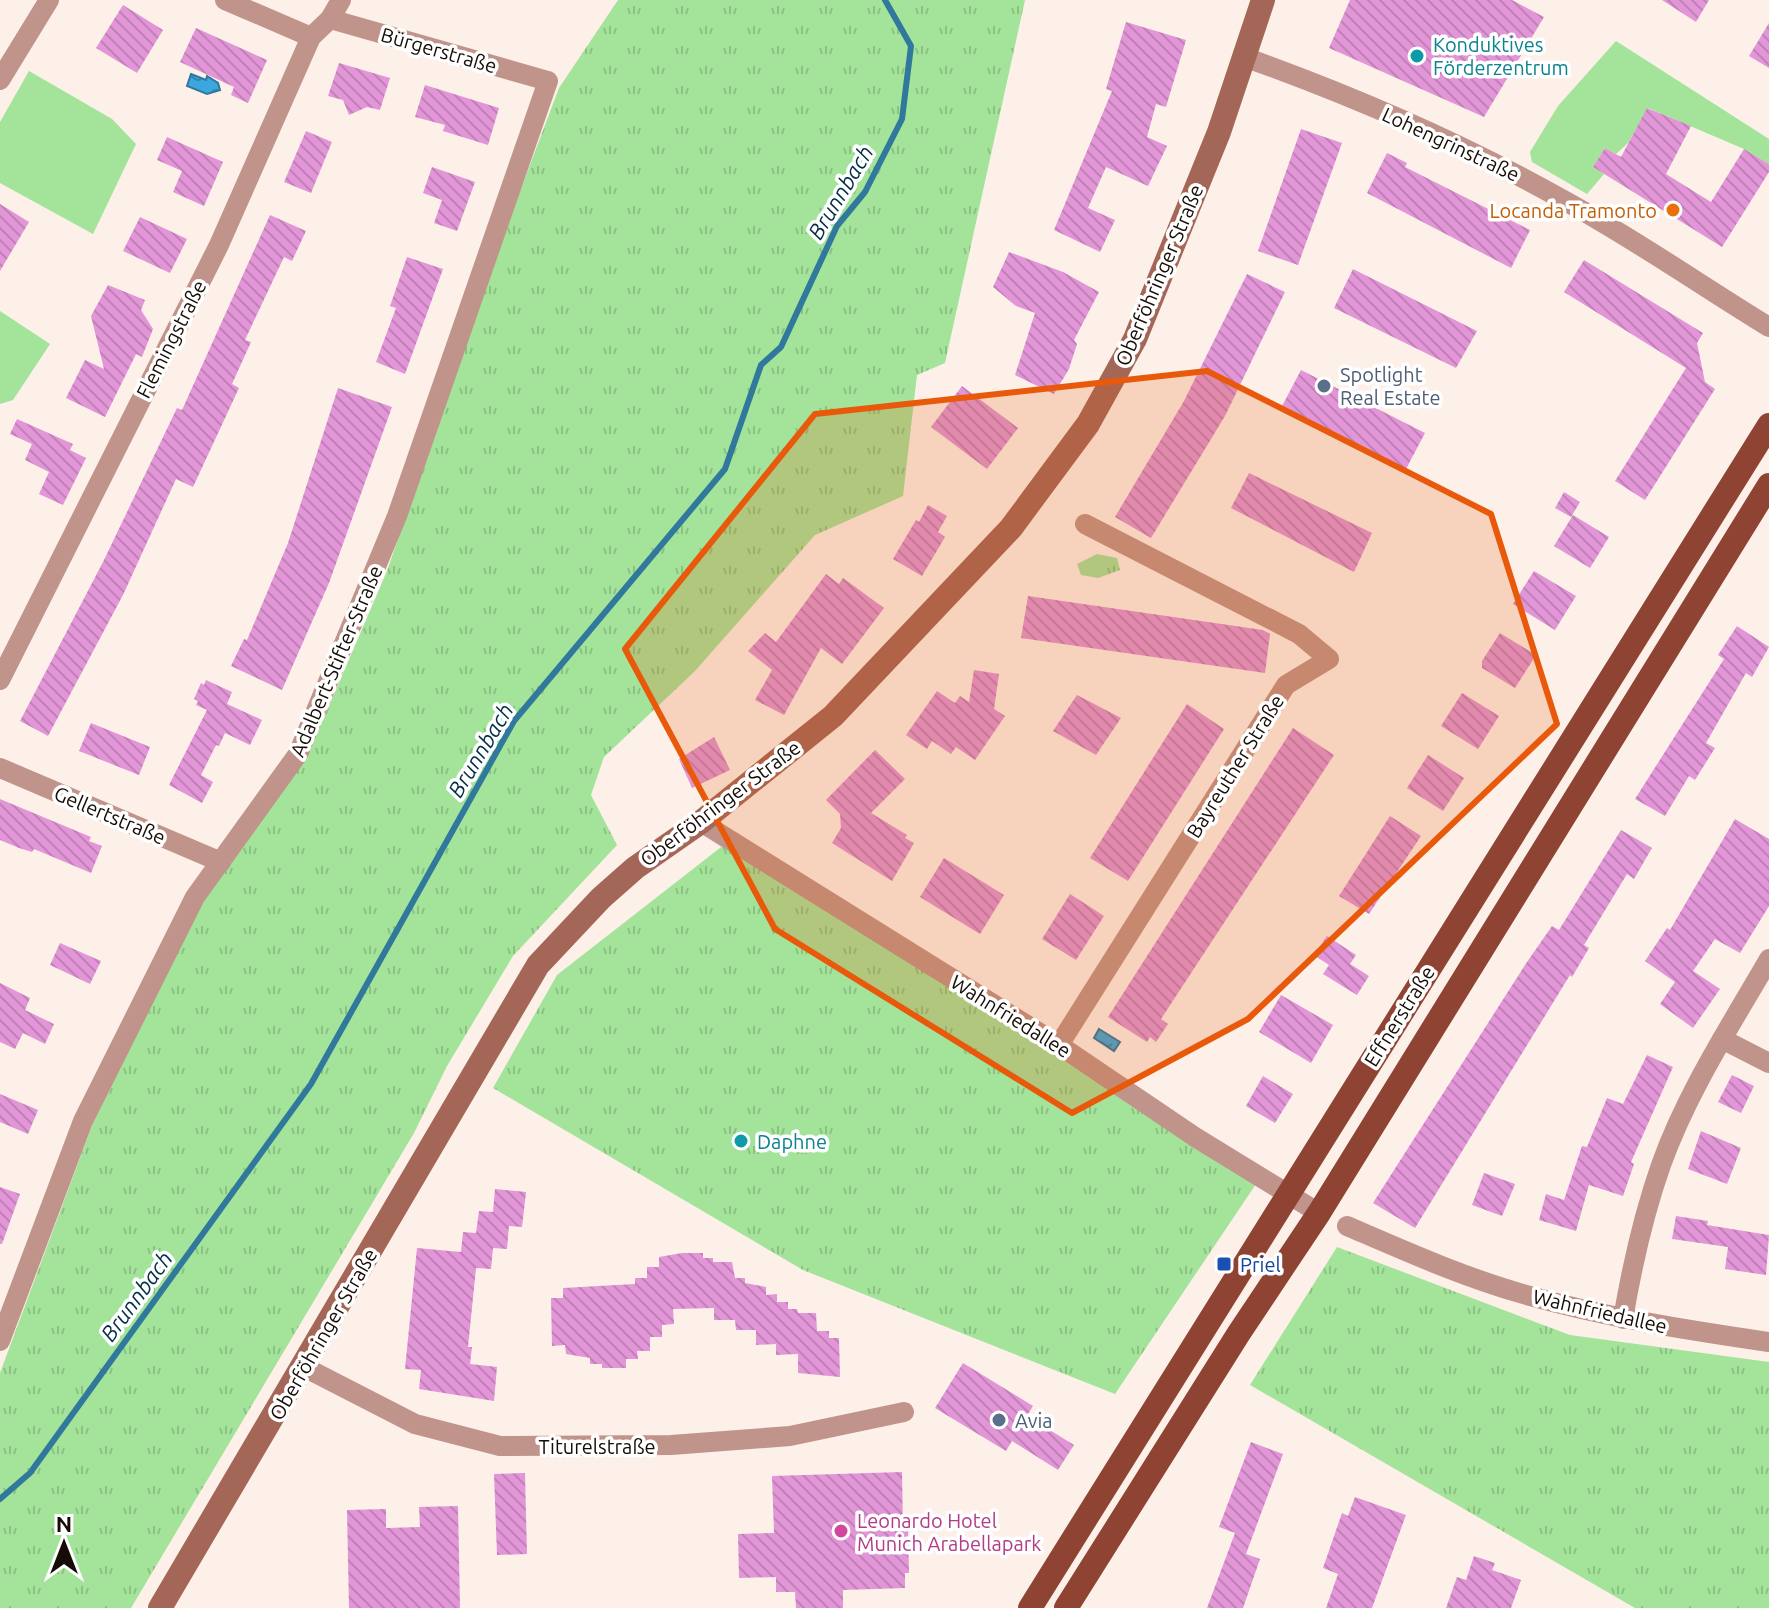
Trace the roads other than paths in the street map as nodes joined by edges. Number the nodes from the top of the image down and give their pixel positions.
1 (49, 0) edge
2 (225, 0) edge
3 (341, 0) edge
4 (1263, 0) edge
5 (330, 19) junction
6 (311, 37) junction
7 (1244, 57) junction
8 (0, 80) edge
9 (548, 81) joint
10 (1769, 327) edge
11 (1769, 425) edge
12 (1769, 485) edge
13 (1085, 524) dead end
14 (0, 680) edge
15 (0, 768) edge
16 (701, 822) junction
17 (221, 862) junction
18 (1769, 959) edge
19 (1722, 1039) junction
20 (1059, 1045) junction
21 (1769, 1063) edge
22 (1288, 1195) junction
23 (1319, 1213) junction
24 (1347, 1226) dead end
25 (1623, 1319) junction
26 (0, 1341) edge
27 (1769, 1342) edge
28 (304, 1367) junction
29 (904, 1412) dead end
30 (160, 1608) edge
31 (1030, 1608) edge
32 (1066, 1608) edge

1 - 8 street
2 - 6 street
3 - 5 street, Flemingstraße
4 - 7 main road, Oberföhringer Straße
5 - 6 street, Flemingstraße
5 - 9 street, Bürgerstraße
6 - 14 street, Flemingstraße
7 - 10 street, Lohengrinstraße
7 - 16 main road, Oberföhringer Straße
9 - 17 street, Adalbert-Stifter-Straße
11 - 22 main road, Effnerstraße
12 - 23 main road, Effnerstraße
13 - 20 street, Bayreuther Straße
15 - 17 street, Gellertstraße
16 - 20 street, Wahnfriedallee
16 - 28 main road, Oberföhringer Straße
17 - 26 street, Adalbert-Stifter-Straße
18 - 19 street
19 - 21 street
19 - 25 street
20 - 22 street, Wahnfriedallee
22 - 23 street, Wahnfriedallee
22 - 31 main road, Effnerstraße
23 - 32 main road, Effnerstraße
24 - 25 street, Wahnfriedallee
25 - 27 street, Wahnfriedallee
28 - 29 street, Titurelstraße
28 - 30 main road, Oberföhringer Straße

